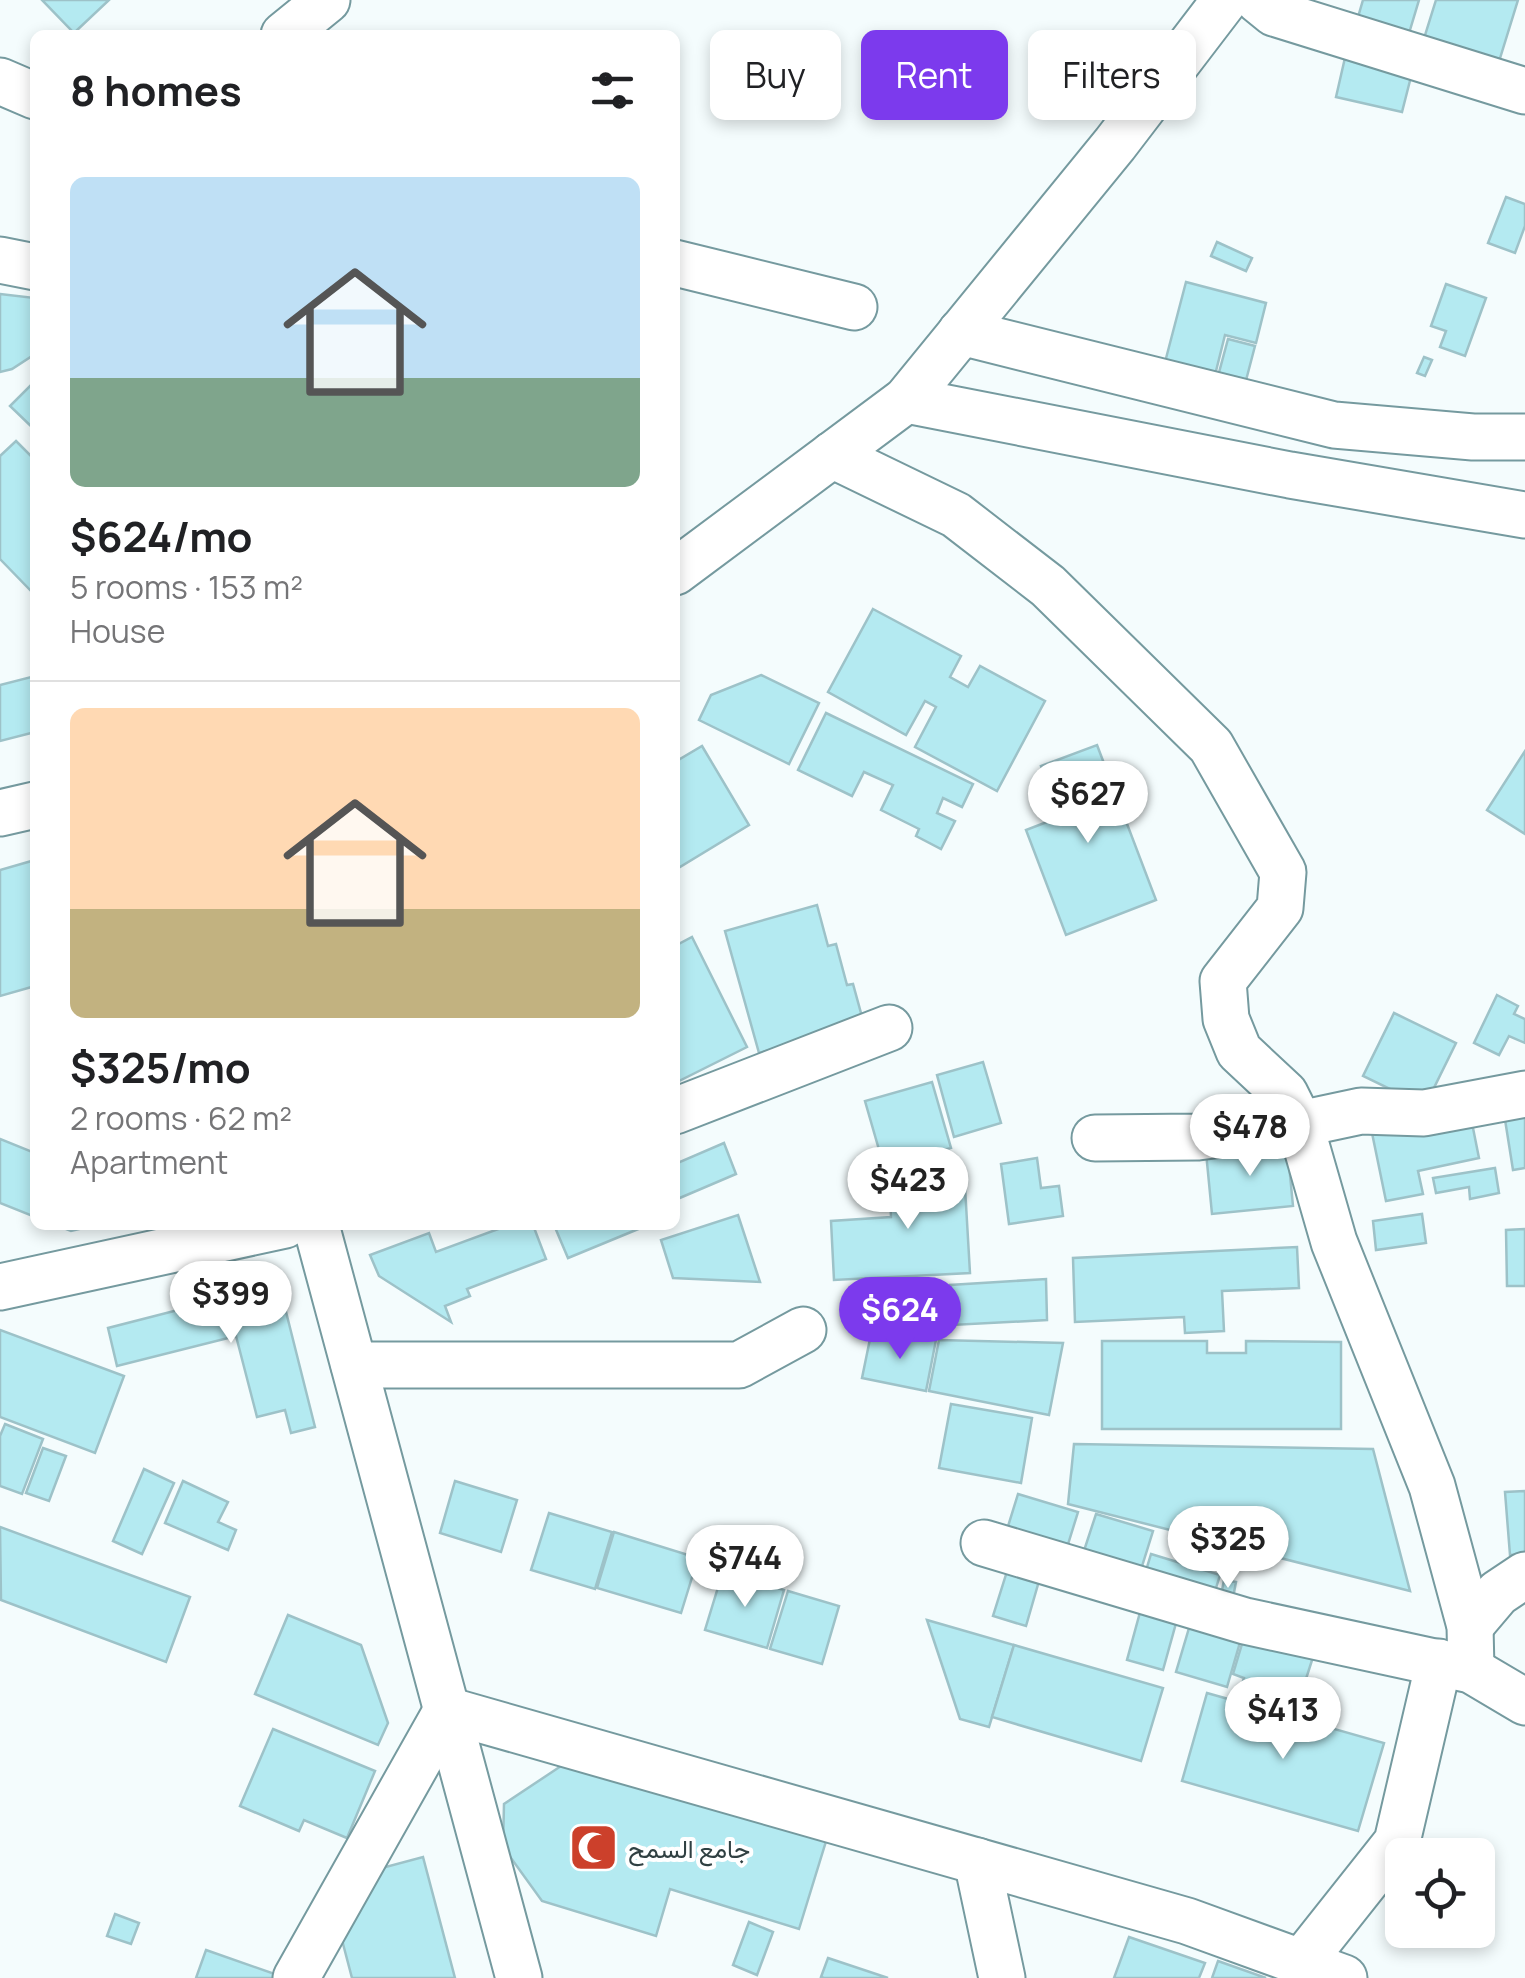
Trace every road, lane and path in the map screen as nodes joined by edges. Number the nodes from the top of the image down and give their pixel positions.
1 (327, 0) edge
2 (1225, 0) edge
3 (1258, 0) edge
4 (290, 30) edge
5 (0, 81) edge
6 (1525, 91) edge
7 (30, 94) edge
8 (0, 260) edge
9 (680, 263) edge
10 (30, 266) edge
11 (854, 307) dead end
12 (961, 332) junction
13 (906, 400) junction
14 (1334, 425) junction
15 (1525, 438) edge
16 (832, 456) junction
17 (1290, 474) junction
18 (1525, 515) edge
19 (680, 568) edge
20 (30, 805) edge
21 (0, 813) edge
22 (889, 1028) dead end
23 (1525, 1094) edge
24 (680, 1109) edge
25 (1300, 1124) junction
26 (1095, 1138) dead end
27 (263, 1230) edge
28 (317, 1230) edge
29 (0, 1286) edge
30 (803, 1330) dead end
31 (354, 1365) junction
32 (984, 1543) dead end
33 (1525, 1575) edge
34 (1460, 1653) junction
35 (1525, 1702) edge
36 (446, 1710) junction
37 (978, 1861) junction
38 (1302, 1963) junction
39 (296, 1978) edge
40 (519, 1978) edge
41 (1002, 1978) edge
42 (1344, 1978) edge

1 - 4 street
2 - 12 street
3 - 6 street
5 - 7 street
8 - 10 street
9 - 11 street
12 - 13 street
12 - 14 street
13 - 16 street
13 - 17 street
14 - 15 street
14 - 17 street
16 - 19 street
16 - 25 street
17 - 18 street
20 - 21 street
22 - 24 street
23 - 25 street
25 - 26 street
25 - 34 street
27 - 29 street
28 - 31 street
30 - 31 street
31 - 36 street
32 - 34 street
33 - 34 street
34 - 35 street
34 - 38 street
36 - 37 street
36 - 39 street
36 - 40 street
37 - 38 street
37 - 41 street
38 - 42 street

